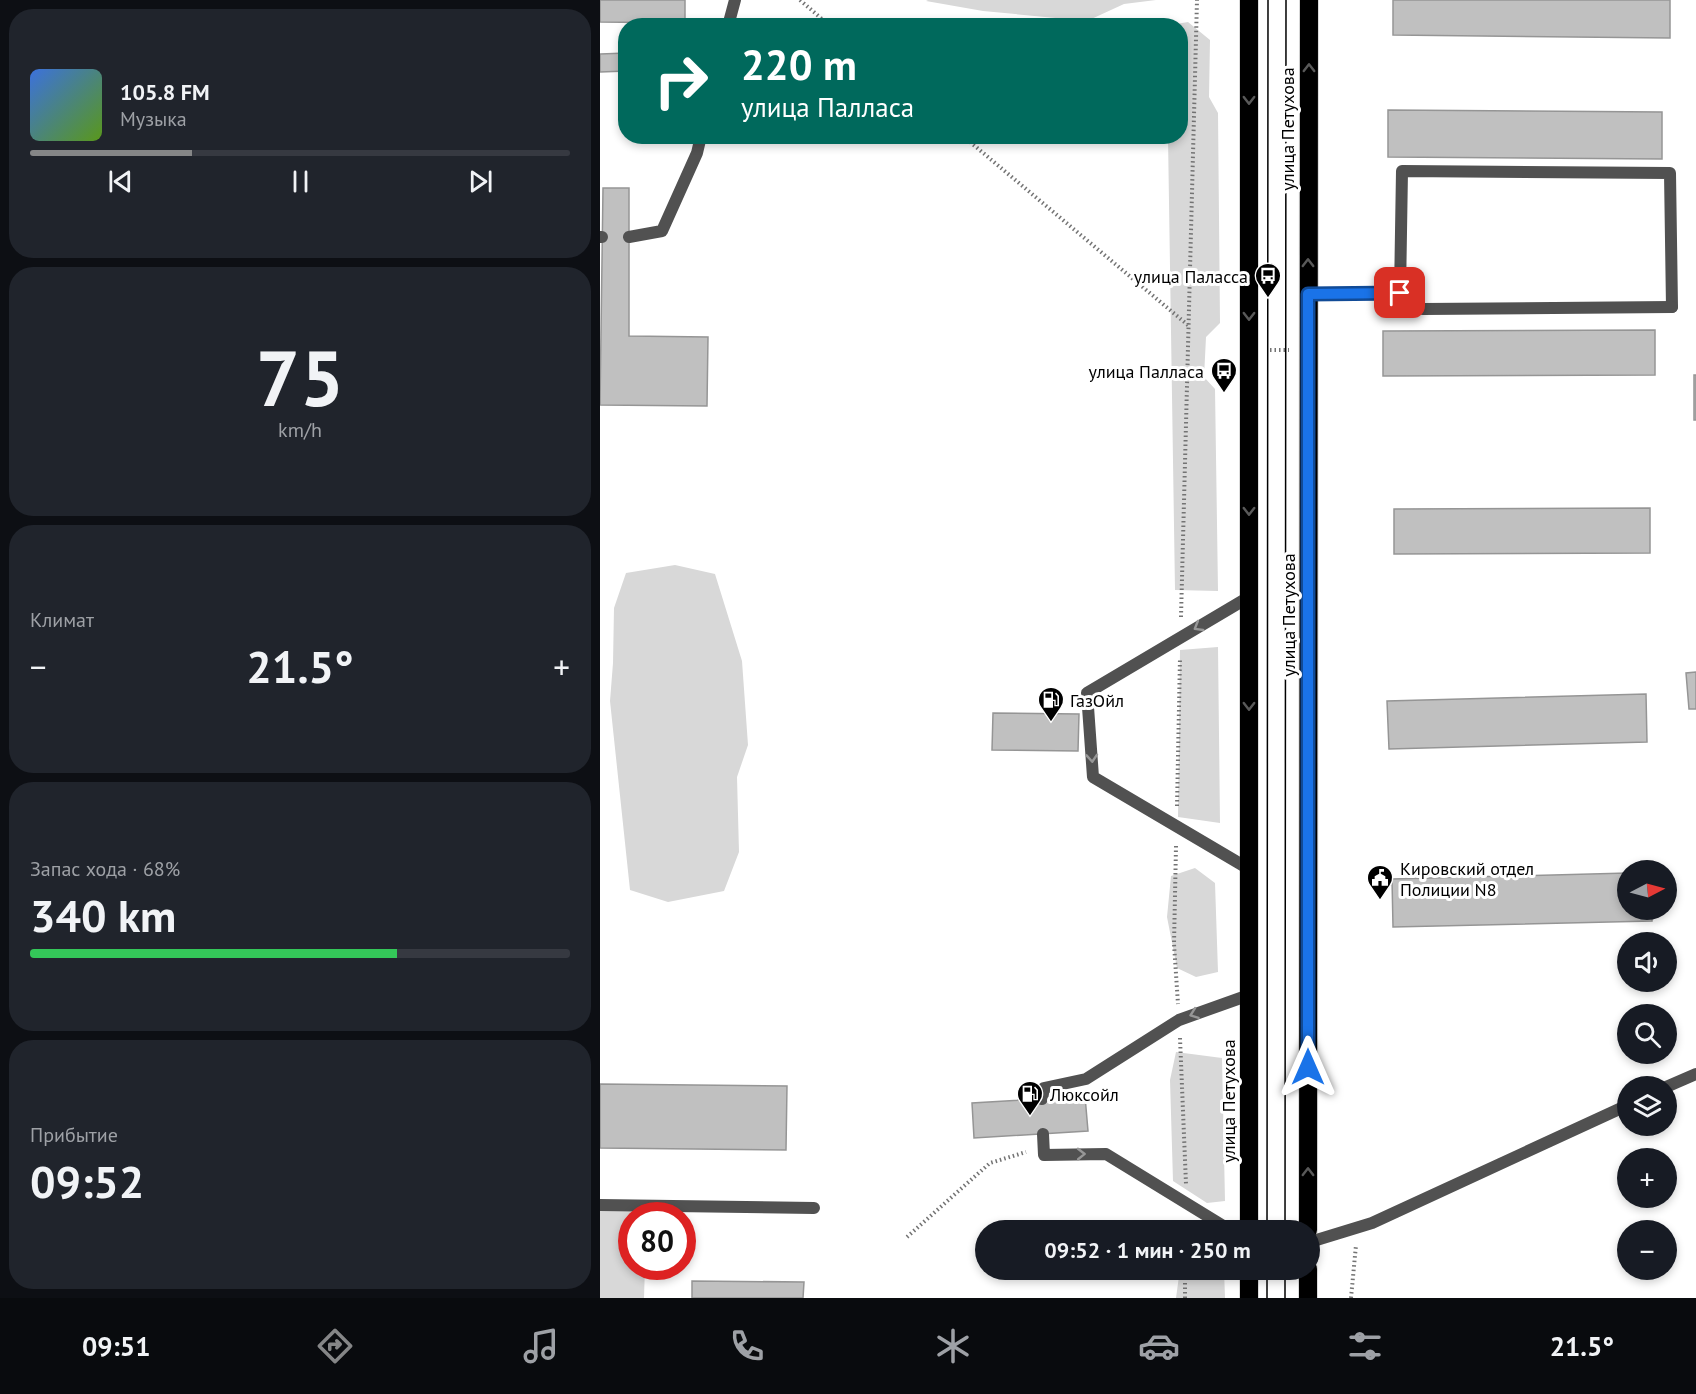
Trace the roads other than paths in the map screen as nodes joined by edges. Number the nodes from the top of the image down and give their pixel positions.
1 (735, 0) edge
2 (1249, 0) edge
3 (1308, 0) edge
4 (730, 18) edge
5 (699, 144) edge
6 (629, 237) dead end
7 (1400, 293) junction
8 (1308, 294) junction
9 (1249, 597) junction
10 (1249, 869) junction
11 (1249, 995) junction
12 (1696, 1074) edge
13 (1677, 1082) edge
14 (1042, 1099) dead end
15 (1617, 1110) edge
16 (1043, 1134) dead end
17 (600, 1205) edge
18 (814, 1208) dead end
19 (1214, 1220) edge
20 (1249, 1220) edge
21 (1308, 1220) edge
22 (1320, 1239) edge
23 (1249, 1280) edge
24 (1308, 1280) edge
25 (1249, 1298) edge
26 (1308, 1298) edge

1 - 4 street
2 -> 9 highway, улица Петухова
8 -> 3 highway, улица Петухова
5 - 6 street
7 - 7 street
7 - 8 street
21 -> 8 highway, улица Петухова
9 -> 10 highway, улица Петухова
9 -> 10 street
10 - 11 highway, улица Петухова
11 -> 14 street
11 - 20 highway, улица Петухова
12 - 13 street
15 - 22 street
16 -> 19 street
17 - 18 street
23 - 25 highway
24 - 26 highway

